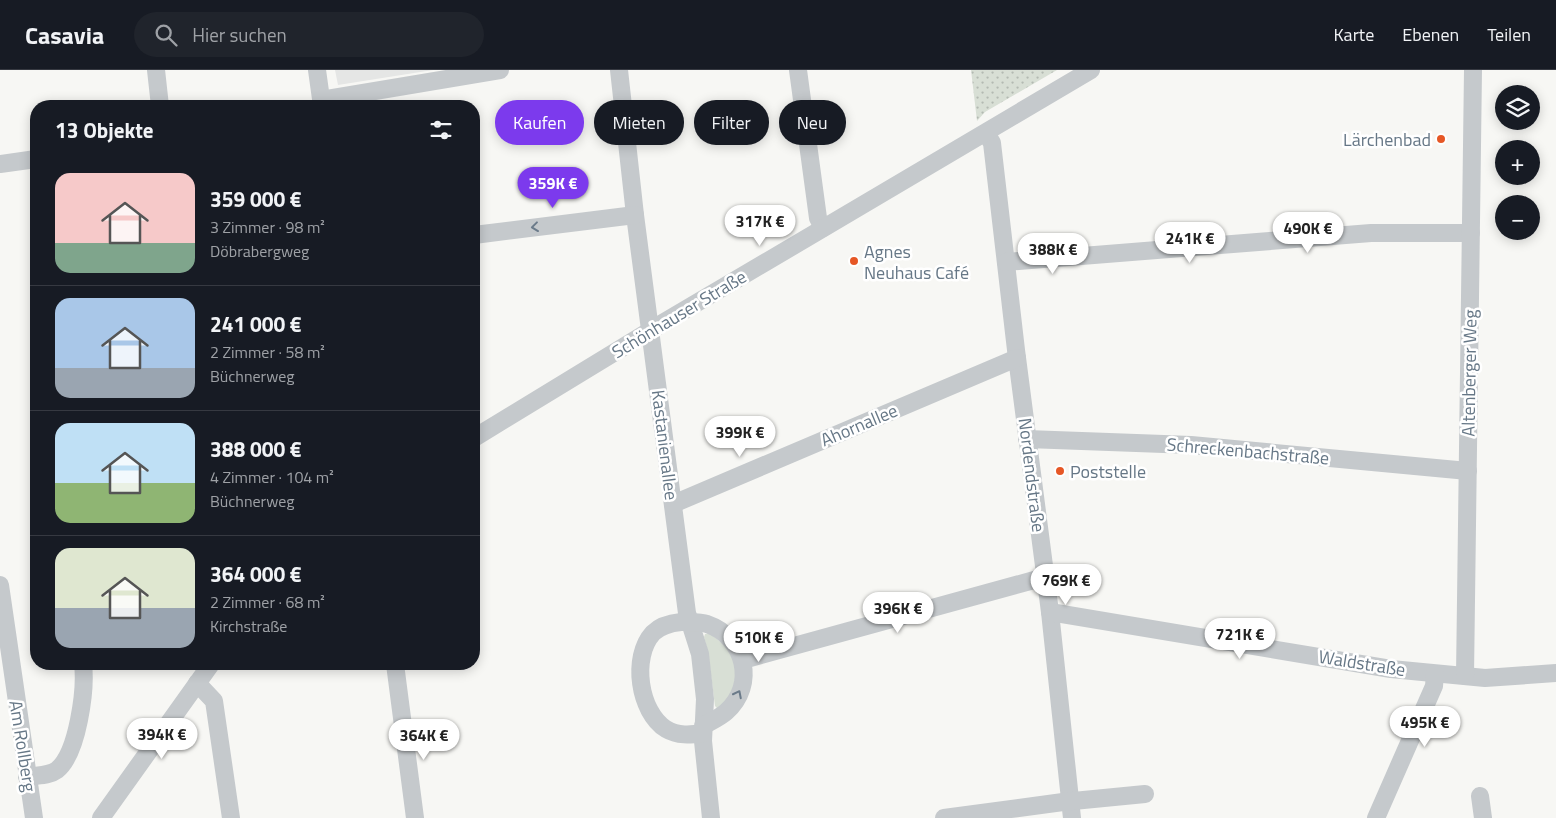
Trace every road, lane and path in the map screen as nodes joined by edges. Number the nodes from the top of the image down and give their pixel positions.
1 (156, 70) edge
2 (317, 70) edge
3 (500, 70) edge
4 (619, 70) edge
5 (798, 70) edge
6 (1091, 70) edge
7 (1474, 70) edge
8 (159, 100) edge
9 (322, 100) edge
10 (338, 100) edge
11 (986, 133) junction
12 (30, 161) edge
13 (0, 164) edge
14 (635, 215) junction
15 (823, 228) junction
16 (1470, 232) junction
17 (480, 234) edge
18 (1006, 262) junction
19 (651, 330) junction
20 (1017, 358) junction
21 (480, 434) edge
22 (1027, 440) junction
23 (1468, 471) junction
24 (673, 504) junction
25 (1045, 577) junction
26 (0, 585) edge
27 (1050, 612) junction
28 (690, 622) junction
29 (743, 660) junction
30 (83, 670) edge
31 (207, 670) edge
32 (396, 670) edge
33 (1556, 673) edge
34 (1435, 674) junction
35 (1465, 676) junction
36 (197, 683) junction
37 (703, 730) junction
38 (28, 777) junction
39 (1145, 794) dead end
40 (1480, 796) dead end
41 (114, 800) junction
42 (1071, 810) edge
43 (34, 818) edge
44 (101, 818) edge
45 (117, 818) edge
46 (230, 818) edge
47 (415, 818) edge
48 (711, 818) edge
49 (944, 818) edge
50 (1376, 818) edge
51 (1483, 818) edge

1 - 8 street
2 - 9 street
3 - 10 street
4 - 14 street, Kastanienallee
5 - 15 street
6 - 11 street, Schönhauser Straße
7 - 16 street, Altenberger Weg
11 - 15 street, Schönhauser Straße
11 - 18 street, Nordendstraße
12 - 13 street
14 -> 17 street
14 - 19 street, Kastanienallee
15 - 19 street, Schönhauser Straße
16 - 18 street
16 - 23 street, Altenberger Weg
18 - 20 street, Nordendstraße
19 - 21 street, Schönhauser Straße
19 - 24 street, Kastanienallee
20 - 22 street, Nordendstraße
20 - 24 street, Ahornallee
22 - 23 street, Schreckenbachstraße
22 - 25 street, Nordendstraße
23 - 35 street, Altenberger Weg
24 - 28 street, Kastanienallee
25 - 27 street, Nordendstraße
25 - 29 street
26 - 38 street, Am Rollberg
27 - 34 street, Waldstraße
27 - 42 street, Nordendstraße
28 - 29 street
28 - 37 street, Kastanienallee
28 - 37 street
37 -> 29 street
30 - 38 street
31 - 36 street
32 - 47 street
33 - 35 street, Waldstraße
34 - 35 street, Waldstraße
34 - 50 street
36 - 41 street
36 - 46 street
37 - 48 street, Kastanienallee
38 - 43 street, Am Rollberg
39 - 42 street
40 - 51 street
41 - 44 street
41 - 45 street
42 - 49 street

